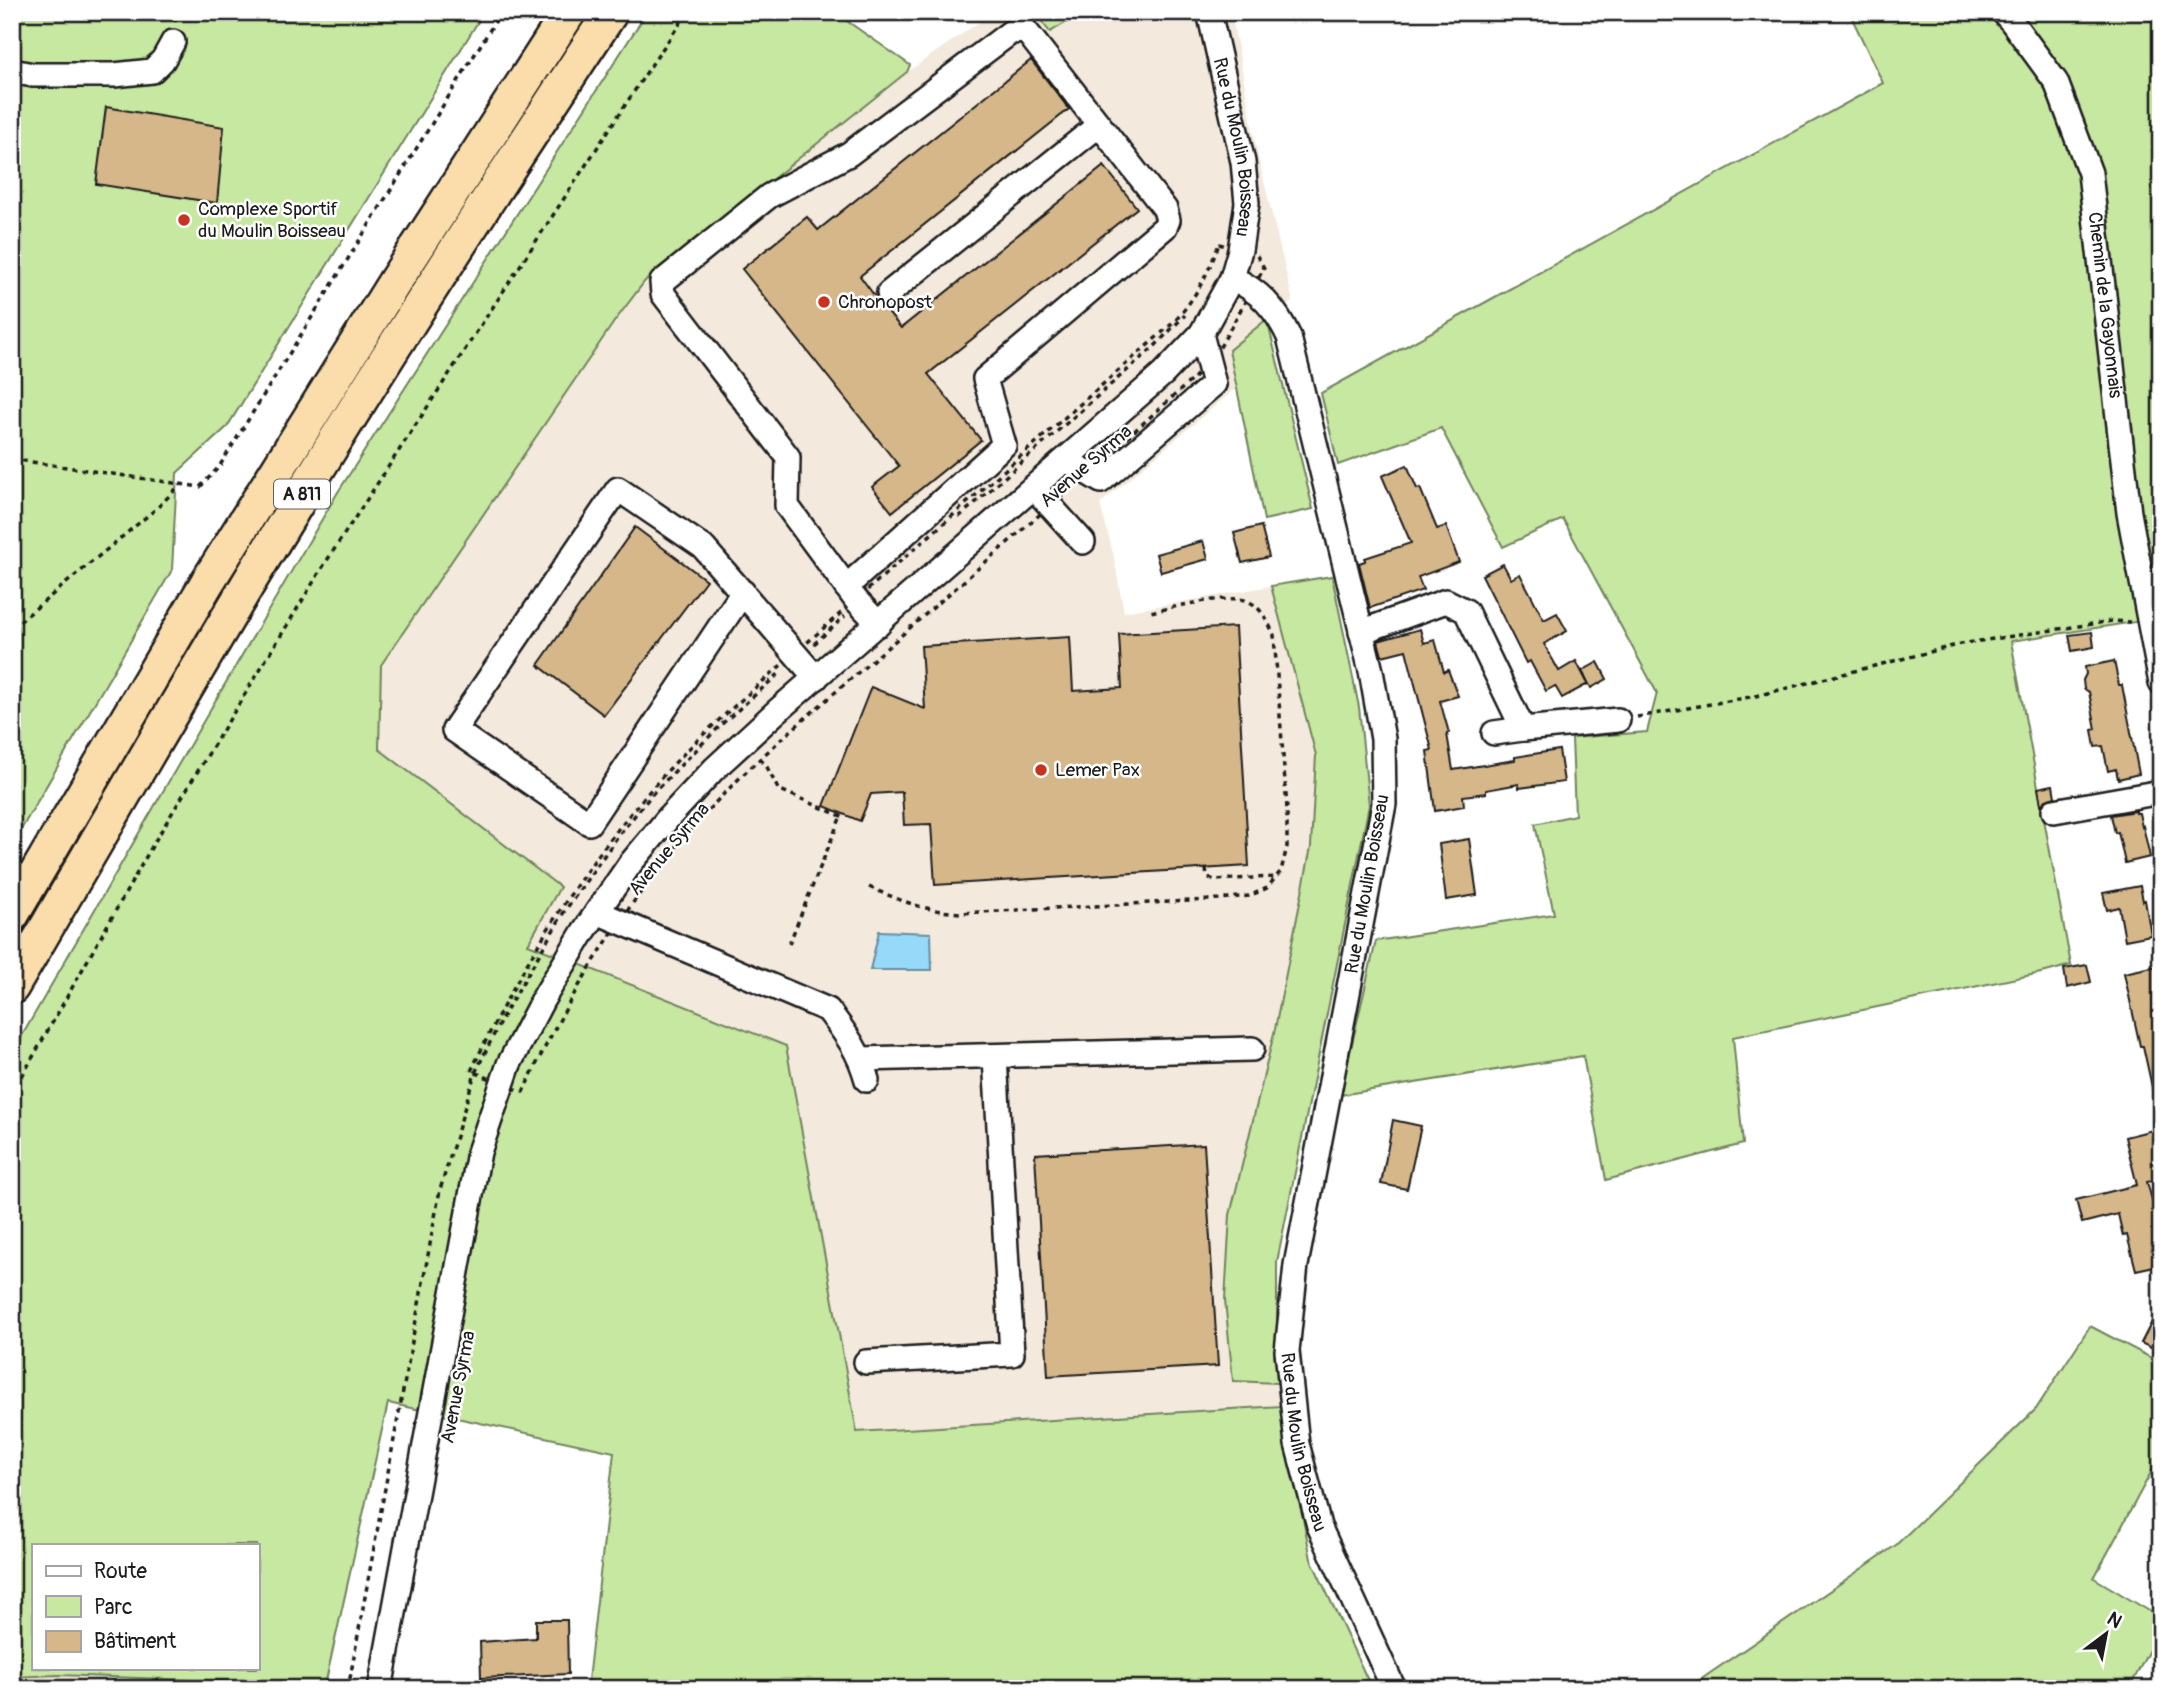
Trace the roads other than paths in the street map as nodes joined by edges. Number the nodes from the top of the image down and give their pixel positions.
1 (569, 12) edge
2 (611, 12) edge
3 (1209, 12) edge
4 (2003, 12) edge
5 (173, 42) dead end
6 (12, 71) edge
7 (1099, 125) junction
8 (1232, 273) junction
9 (889, 293) dead end
10 (1204, 345) junction
11 (1074, 465) junction
12 (1040, 494) junction
13 (1083, 542) dead end
14 (846, 587) junction
15 (743, 593) junction
16 (2155, 622) edge
17 (878, 624) junction
18 (1362, 632) junction
19 (816, 678) junction
20 (2161, 683) edge
21 (1618, 720) road end
22 (1523, 729) junction
23 (1494, 733) dead end
24 (2161, 792) edge
25 (2054, 811) dead end
26 (12, 915) edge
27 (605, 916) junction
28 (12, 987) edge
29 (1252, 1049) dead end
30 (995, 1056) junction
31 (866, 1362) dead end
32 (380, 1689) edge
33 (1394, 1689) edge

1 - 26 highway, A 811
2 - 28 highway, A 811
3 - 8 street, Rue du Moulin Boisseau
4 - 16 street, Chemin de la Gayonnais
5 - 6 street
7 - 9 street
7 - 14 street
7 - 14 street
8 - 10 street, Avenue Syrma
8 - 18 street, Rue du Moulin Boisseau
10 - 11 street, Avenue Syrma
10 - 11 street
11 - 12 street, Avenue Syrma
12 - 13 street
12 - 17 street, Avenue Syrma
14 - 17 street
15 - 15 street
15 - 19 street
16 - 20 street, Chemin de la Gayonnais
17 - 19 street, Avenue Syrma
18 - 22 street
18 - 33 street, Rue du Moulin Boisseau
19 - 27 street, Avenue Syrma
21 - 22 street
22 - 23 street
24 - 25 street
27 - 30 street
27 - 32 street, Avenue Syrma
29 - 30 street
30 - 31 street

